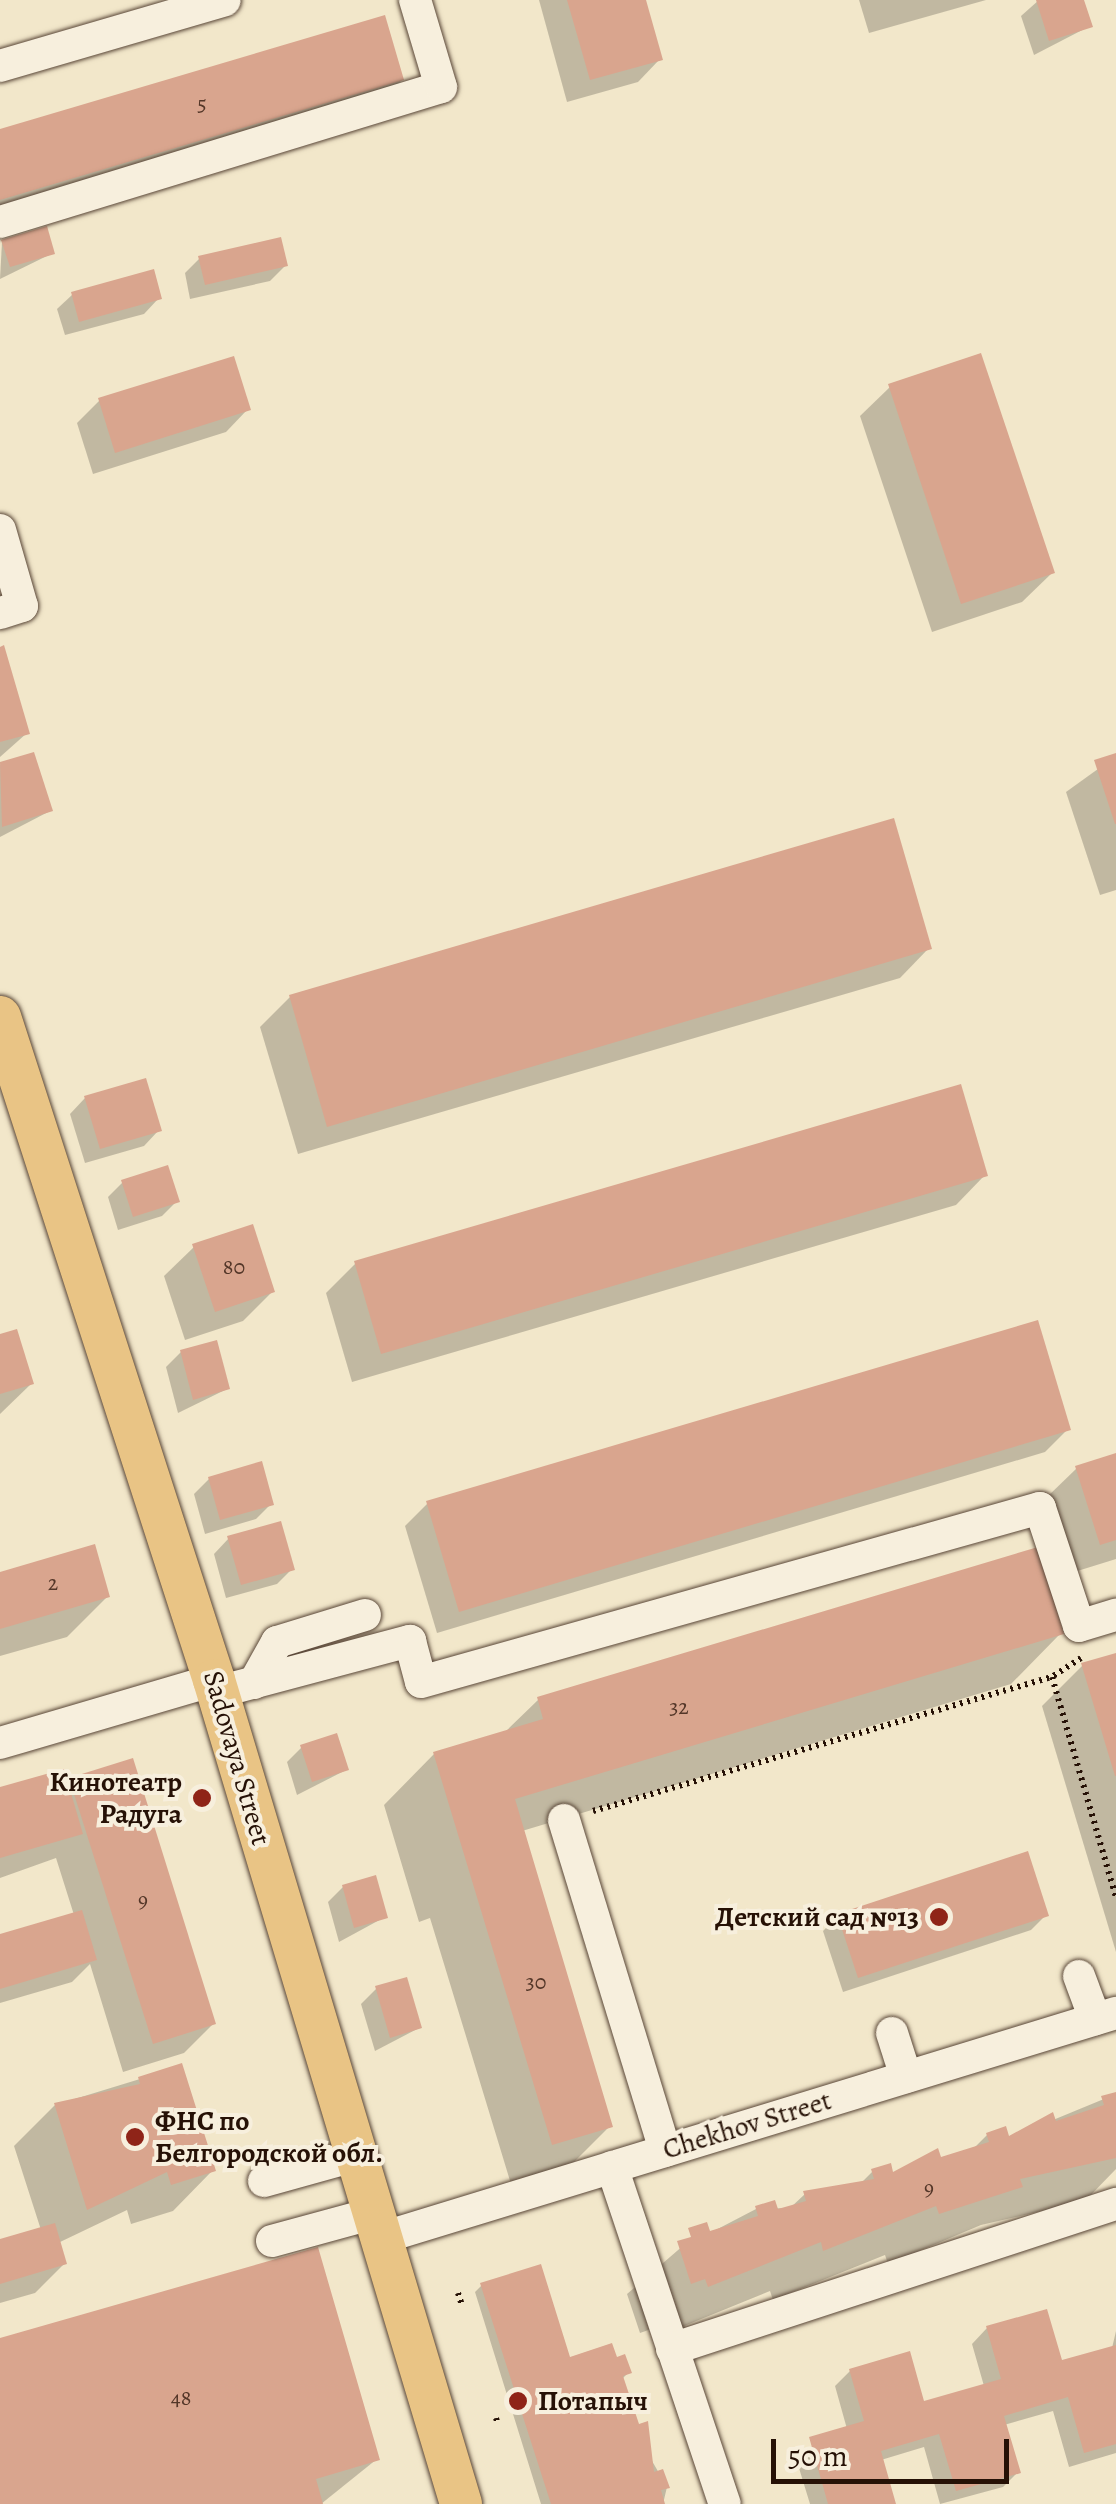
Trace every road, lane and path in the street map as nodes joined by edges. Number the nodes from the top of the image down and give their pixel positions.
1 (225, 0) edge
2 (415, 0) edge
3 (0, 66) edge
4 (0, 222) edge
5 (0, 530) edge
6 (0, 613) edge
7 (0, 1017) edge
8 (1116, 1615) edge
9 (365, 1616) dead end
10 (1079, 1658) dead end
11 (1052, 1677) junction
12 (229, 1685) junction
13 (0, 1743) edge
14 (564, 1820) joint
15 (1116, 1897) edge
16 (1079, 1976) dead end
17 (1106, 2016) edge
18 (892, 2033) dead end
19 (906, 2077) junction
20 (665, 2150) junction
21 (354, 2156) junction
22 (612, 2167) junction
23 (264, 2181) dead end
24 (1116, 2204) edge
25 (374, 2227) junction
26 (272, 2241) dead end
27 (458, 2294) dead end
28 (462, 2305) dead end
29 (672, 2349) junction
30 (461, 2504) edge
31 (725, 2504) edge

1 - 3 street
2 - 4 street
5 - 6 street
7 - 12 main road, Sadovaya Street
8 - 12 street
9 - 12 street
10 - 11 path
11 - 14 path
11 - 15 path
12 - 13 street
12 - 21 main road, Sadovaya Street
14 - 20 street
16 - 17 street
17 - 19 street, Chekhov Street
18 - 19 street
19 - 20 street, Chekhov Street
20 - 22 street, Chekhov Street
21 - 23 street
21 - 25 main road, Sadovaya Street
22 - 25 street, Chekhov Street
22 - 29 street
24 - 29 street
25 - 26 street, Chekhov Street
25 - 30 main road, Sadovaya Street
27 - 28 path
29 - 31 street

